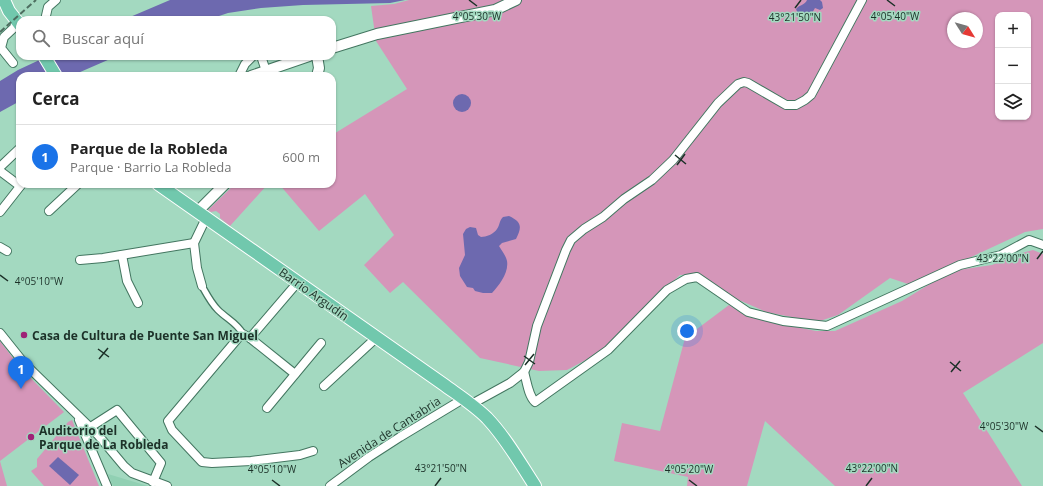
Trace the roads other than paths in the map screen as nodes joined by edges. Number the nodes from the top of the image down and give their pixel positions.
1 (4, 0) edge
2 (56, 0) edge
3 (516, 0) edge
4 (862, 0) edge
5 (5, 7) edge
6 (46, 16) edge
7 (16, 19) edge
8 (16, 27) edge
9 (336, 47) edge
10 (0, 48) edge
11 (46, 60) edge
12 (249, 60) edge
13 (262, 60) edge
14 (297, 60) edge
15 (317, 60) edge
16 (13, 64) dead end
17 (266, 71) junction
18 (54, 72) edge
19 (241, 72) edge
20 (263, 72) edge
21 (318, 72) edge
22 (16, 152) edge
23 (0, 166) edge
24 (0, 171) edge
25 (16, 182) edge
26 (19, 188) edge
27 (74, 188) edge
28 (164, 188) edge
29 (222, 188) edge
30 (49, 211) dead end
31 (0, 212) edge
32 (202, 215) junction
33 (194, 243) junction
34 (1043, 245) edge
35 (122, 254) junction
36 (80, 260) dead end
37 (298, 282) junction
38 (202, 286) joint
39 (138, 303) dead end
40 (0, 332) edge
41 (247, 336) junction
42 (376, 338) junction
43 (321, 343) dead end
44 (524, 372) junction
45 (295, 374) junction
46 (324, 386) dead end
47 (467, 402) junction
48 (267, 408) dead end
49 (78, 418) junction
50 (89, 428) junction
51 (101, 440) junction
52 (313, 451) dead end
53 (97, 462) junction
54 (153, 482) junction
55 (107, 486) edge
56 (167, 486) edge
57 (330, 486) edge
58 (535, 486) edge

1 - 5 main road
2 - 6 street
3 - 9 street
4 - 44 street
5 - 7 main road
8 - 10 street
10 - 16 street
11 - 18 main road
12 - 19 street
13 - 17 street
14 - 17 street
15 - 21 street
17 - 20 street
22 - 23 street
24 - 25 street
26 - 31 street
27 - 30 street
28 - 32 main road, Barrio Argudín
29 - 32 street
32 - 33 street
32 - 37 main road, Barrio Argudín
33 - 35 street
33 - 38 street
34 - 44 street
35 - 36 street
35 - 39 street
37 - 41 street
37 - 42 main road, Barrio Argudín
38 - 41 street
40 - 49 street
41 - 45 street
41 - 52 street
42 - 46 street
42 - 47 main road, Barrio Argudín
43 - 45 street
44 - 47 street, Avenida de Cantabria
45 - 48 street
47 - 57 street, Avenida de Cantabria
47 - 58 main road, Barrio Argudín
49 - 50 street
49 - 53 street
50 - 51 street
50 - 54 street
51 - 53 street
51 - 54 street
53 - 55 street
54 - 56 street

